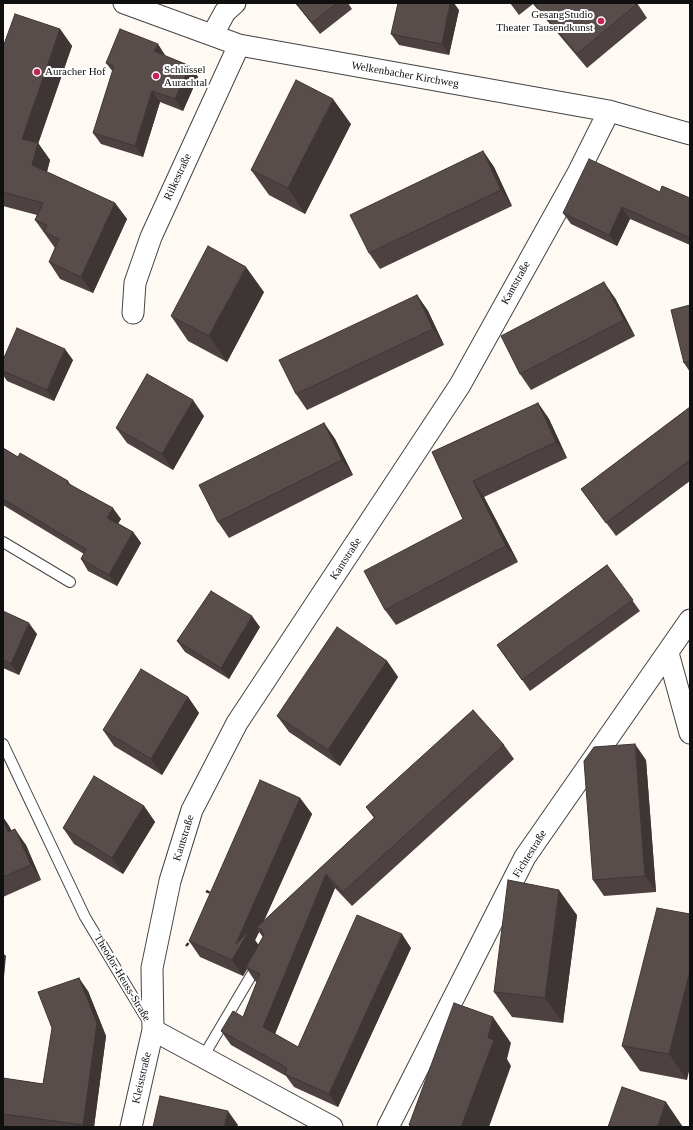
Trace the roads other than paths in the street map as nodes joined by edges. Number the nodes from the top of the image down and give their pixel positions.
1 (124, 3) edge
2 (235, 3) edge
3 (213, 34) junction
4 (239, 45) junction
5 (609, 111) junction
6 (690, 134) edge
7 (133, 314) dead end
8 (3, 542) edge
9 (70, 582) dead end
10 (690, 620) edge
11 (668, 653) junction
12 (690, 732) edge
13 (3, 744) edge
14 (263, 954) edge
15 (153, 1030) junction
16 (203, 1057) junction
17 (131, 1127) edge
18 (332, 1127) edge
19 (388, 1127) edge

1 - 3 street, Welkenbacher Kirchweg
2 - 3 street
3 - 4 street, Welkenbacher Kirchweg
4 - 5 street, Welkenbacher Kirchweg
4 - 7 street, Rilkestraße
5 - 6 street, Welkenbacher Kirchweg
5 - 15 street, Kantstraße
8 - 9 lane
10 - 11 street, Fichtestraße
11 - 12 street
11 - 19 street, Fichtestraße
13 - 15 lane, Theodor-Heuss-Straße
14 - 16 lane
15 - 16 street, Theodor-Heuss-Straße
15 - 17 street, Kleiststraße
16 - 18 street, Theodor-Heuss-Straße

